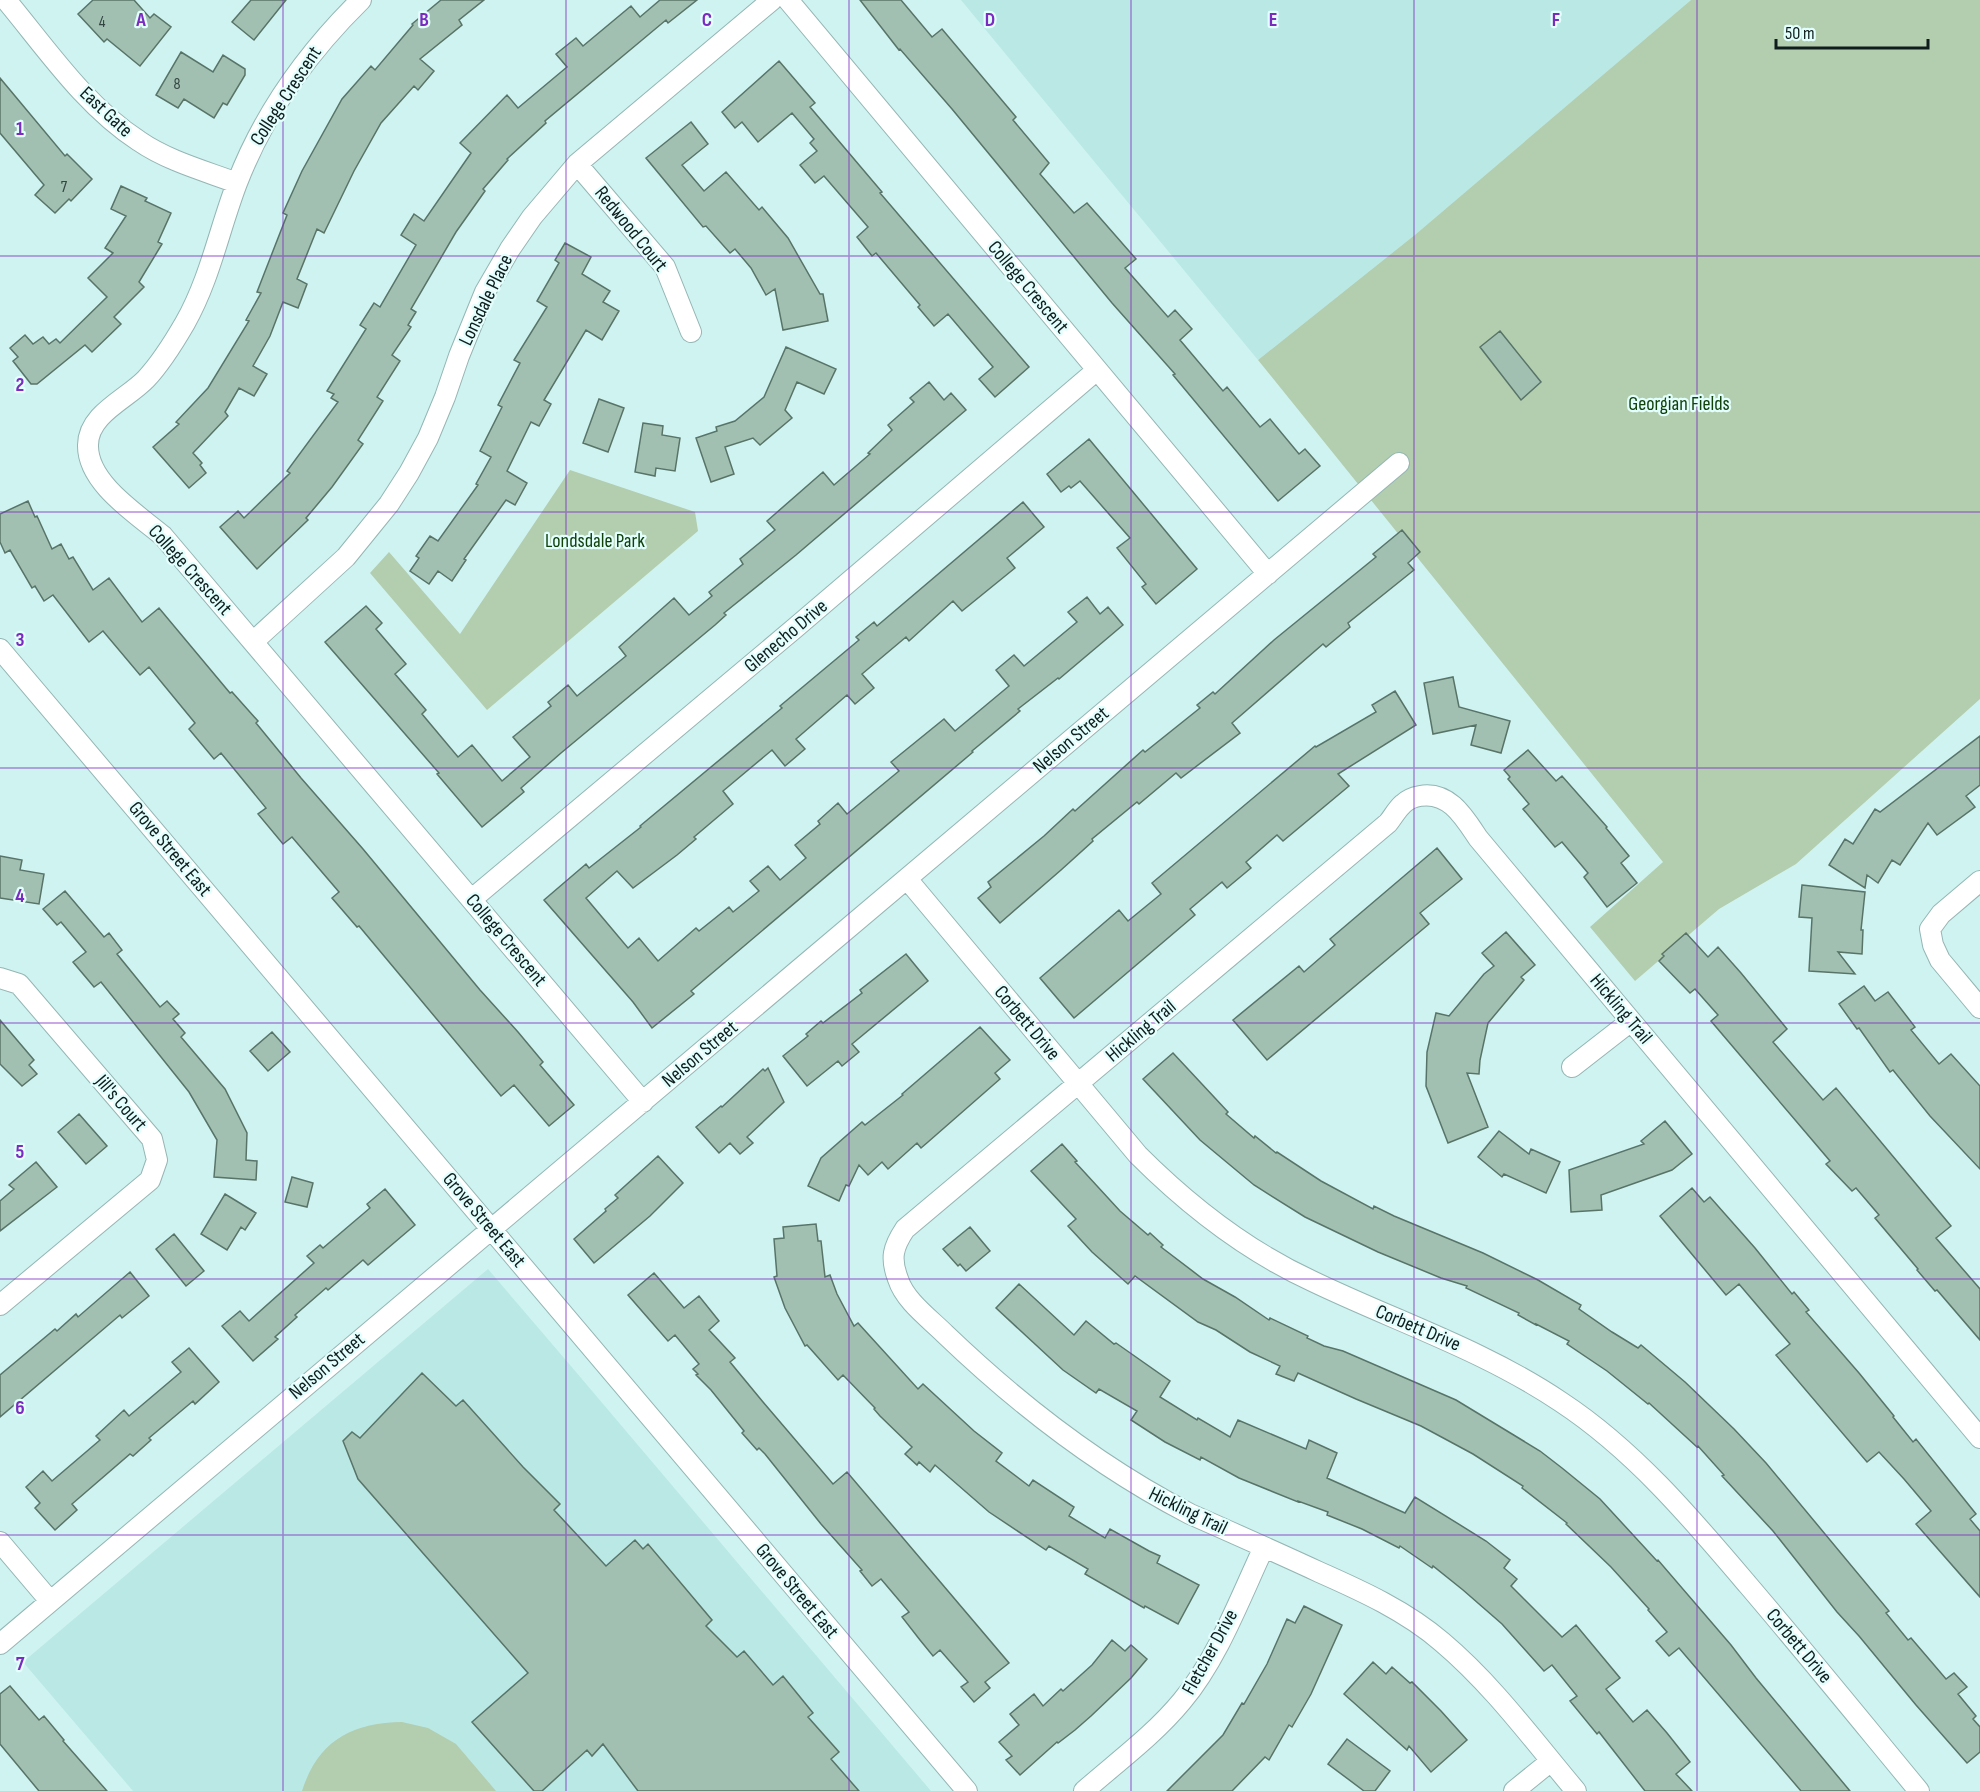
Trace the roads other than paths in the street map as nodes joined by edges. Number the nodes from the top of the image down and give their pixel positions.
1 (6, 0) edge
2 (361, 0) edge
3 (772, 0) edge
4 (788, 0) edge
5 (577, 164) junction
6 (237, 183) junction
7 (691, 332) dead end
8 (1097, 370) junction
9 (1399, 463) dead end
10 (1268, 574) junction
11 (254, 641) junction
12 (0, 649) edge
13 (907, 879) junction
14 (1980, 881) edge
15 (472, 899) junction
16 (0, 978) edge
17 (1980, 1008) edge
18 (1631, 1021) junction
19 (1572, 1067) dead end
20 (1079, 1083) junction
21 (643, 1102) junction
22 (491, 1228) junction
23 (0, 1305) edge
24 (1980, 1438) edge
25 (0, 1542) edge
26 (1264, 1547) junction
27 (50, 1601) junction
28 (0, 1644) edge
29 (1551, 1761) junction
30 (968, 1791) edge
31 (1084, 1791) edge
32 (1514, 1791) edge
33 (1576, 1791) edge
34 (1919, 1791) edge

1 - 6 street, East Gate
2 - 6 street, College Crescent
3 - 5 street, Lonsdale Place
4 - 8 street, College Crescent
5 - 7 street, Redwood Court
5 - 11 street, Lonsdale Place
6 - 11 street, College Crescent
8 - 10 street, College Crescent
8 - 15 street, Glenecho Drive
9 - 10 street, Nelson Street
10 - 13 street, Nelson Street
11 - 15 street, College Crescent
12 - 22 street, Grove Street East
13 - 20 street, Corbett Drive
13 - 21 street, Nelson Street
14 - 17 street
15 - 21 street, College Crescent
16 - 23 street, Jill's Court
18 - 19 street
18 - 20 street, Hickling Trail
18 - 24 street, Hickling Trail
20 - 26 street, Hickling Trail
20 - 34 street, Corbett Drive
21 - 22 street, Nelson Street
22 - 27 street, Nelson Street
22 - 30 street, Grove Street East
25 - 27 street
26 - 29 street, Hickling Trail
26 - 31 street, Fletcher Drive
27 - 28 street, Nelson Street
29 - 32 street
29 - 33 street, Hickling Trail

